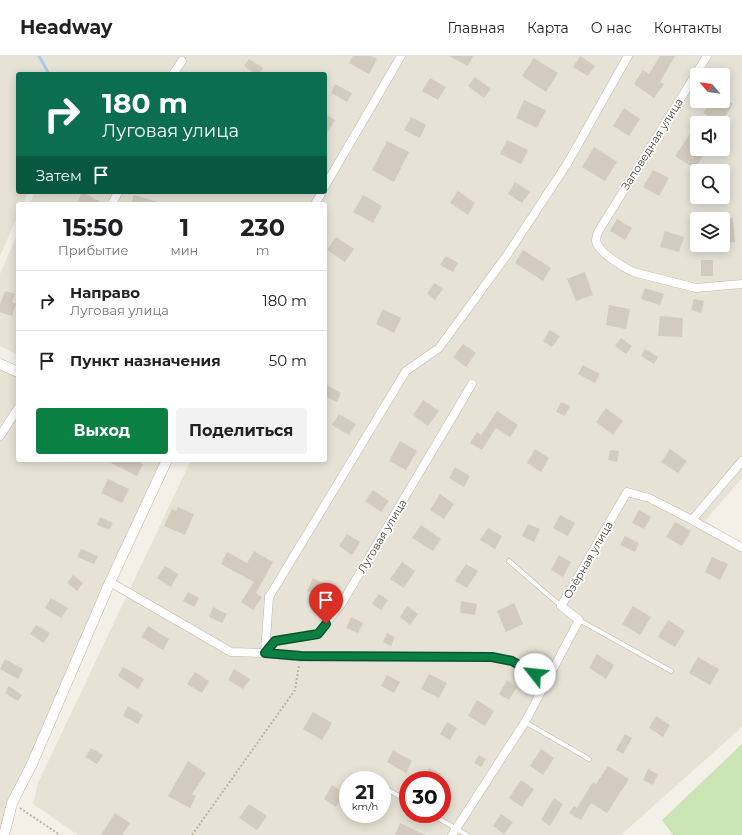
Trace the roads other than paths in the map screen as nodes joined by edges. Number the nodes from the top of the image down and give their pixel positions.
1 (401, 56) edge
2 (628, 56) edge
3 (707, 56) edge
4 (182, 61) dead end
5 (175, 72) edge
6 (327, 183) edge
7 (742, 284) edge
8 (0, 364) edge
9 (16, 371) edge
10 (472, 384) dead end
11 (16, 411) edge
12 (0, 436) edge
13 (742, 461) edge
14 (166, 462) edge
15 (692, 520) junction
16 (741, 547) dead end
17 (509, 561) dead end
18 (110, 582) junction
19 (561, 606) junction
20 (579, 620) junction
21 (265, 653) junction
22 (671, 671) dead end
23 (547, 681) junction
24 (525, 722) junction
25 (589, 759) dead end
26 (442, 823) edge
27 (454, 832) edge
28 (4, 835) edge
29 (467, 835) edge

1 - 6 street
2 - 21 street
3 - 7 street, Заповедная улица
4 - 5 street
8 - 9 street
10 - 21 street, Луговая улица
11 - 12 street
13 - 15 street
14 - 18 street
15 - 16 street, Озёрная улица
15 - 19 street, Озёрная улица
17 - 19 lane
18 - 21 street
18 - 28 street
19 - 20 street, Озёрная улица
20 - 22 lane
20 - 23 street
21 - 23 street
23 - 24 street
24 - 25 lane
24 - 27 street
26 - 27 lane
27 - 29 lane

